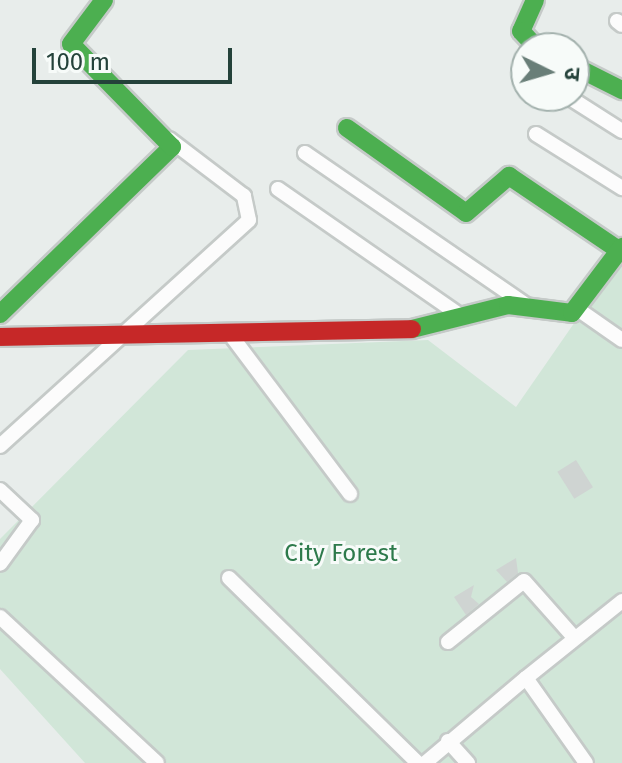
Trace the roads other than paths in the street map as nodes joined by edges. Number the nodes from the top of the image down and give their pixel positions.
1 (104, 0) edge
2 (535, 0) edge
3 (522, 32) edge
4 (590, 74) edge
5 (622, 90) edge
6 (590, 111) edge
7 (347, 128) dead end
8 (622, 131) edge
9 (536, 134) dead end
10 (169, 139) junction
11 (305, 153) dead end
12 (622, 188) edge
13 (278, 189) dead end
14 (621, 249) edge
15 (525, 304) junction
16 (579, 310) junction
17 (0, 314) edge
18 (462, 317) junction
19 (0, 337) edge
20 (117, 338) junction
21 (233, 338) junction
22 (622, 340) edge
23 (0, 446) edge
24 (0, 490) edge
25 (350, 494) dead end
26 (0, 564) edge
27 (229, 578) dead end
28 (622, 601) edge
29 (0, 617) edge
30 (572, 635) junction
31 (448, 642) dead end
32 (526, 678) junction
33 (448, 741) junction
34 (157, 763) edge
35 (418, 763) edge
36 (425, 763) edge
37 (468, 763) edge
38 (586, 763) edge

1 - 10 street
2 - 3 street
4 - 5 street
6 - 8 street
7 - 14 street
9 - 12 street
10 - 17 street
10 - 20 street
11 - 15 street
13 - 18 street
14 - 16 street
15 - 16 street
15 - 18 street
16 - 22 street
18 - 21 street
19 - 20 street
20 - 21 street
20 - 23 street
21 - 25 street
24 - 26 street
27 - 35 street
28 - 30 street
29 - 34 street
30 - 31 street
30 - 32 street
32 - 33 street
32 - 38 street
33 - 36 street
33 - 37 street

